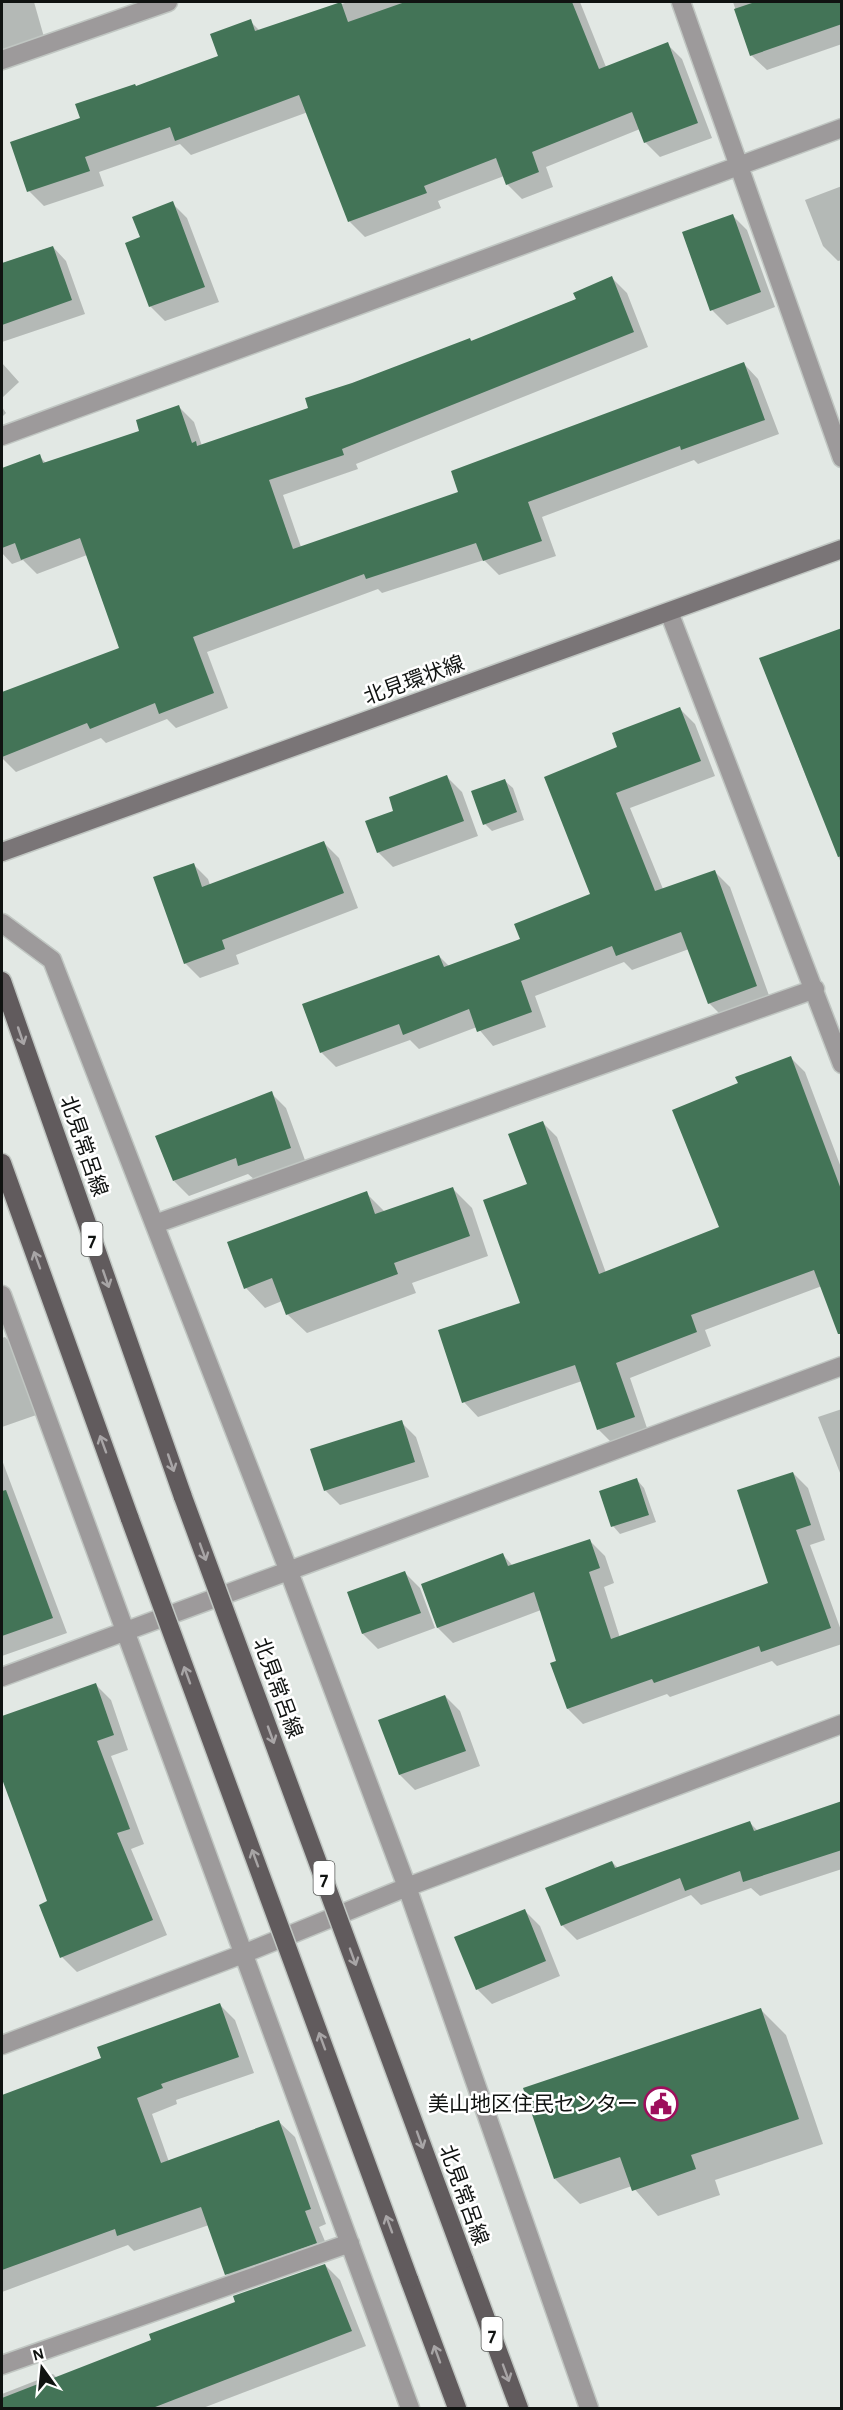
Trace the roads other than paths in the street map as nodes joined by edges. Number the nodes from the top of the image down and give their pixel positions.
1 (168, 2) edge
2 (681, 2) edge
3 (2, 60) edge
4 (842, 128) edge
5 (739, 166) junction
6 (2, 436) edge
7 (842, 458) edge
8 (842, 549) edge
9 (669, 612) junction
10 (2, 852) edge
11 (2, 923) edge
12 (2, 981) edge
13 (814, 989) junction
14 (842, 1064) edge
15 (2, 1163) edge
16 (155, 1224) junction
17 (2, 1295) edge
18 (842, 1366) edge
19 (288, 1569) junction
20 (123, 1632) junction
21 (2, 1677) edge
22 (842, 1724) edge
23 (407, 1887) junction
24 (243, 1954) junction
25 (2, 2045) edge
26 (350, 2243) junction
27 (2, 2365) edge
28 (410, 2409) edge
29 (458, 2409) edge
30 (519, 2409) edge
31 (589, 2409) edge

1 - 3 street
2 - 5 street
4 - 5 street
5 - 6 street
5 - 7 street
8 - 9 main road, 北見環状線
9 - 10 main road, 北見環状線
9 - 13 street
11 - 16 street
12 -> 30 main road, 北見常呂線 / 7, bridge
13 - 14 street
13 - 16 street
29 -> 15 main road, bridge
16 - 19 street
17 - 20 street
18 - 19 street
19 - 20 street
19 - 23 street
20 - 21 street
20 - 24 street
22 - 23 street
23 - 24 street
23 - 31 street
24 - 25 street
24 - 26 street
26 - 27 street
26 - 28 street

